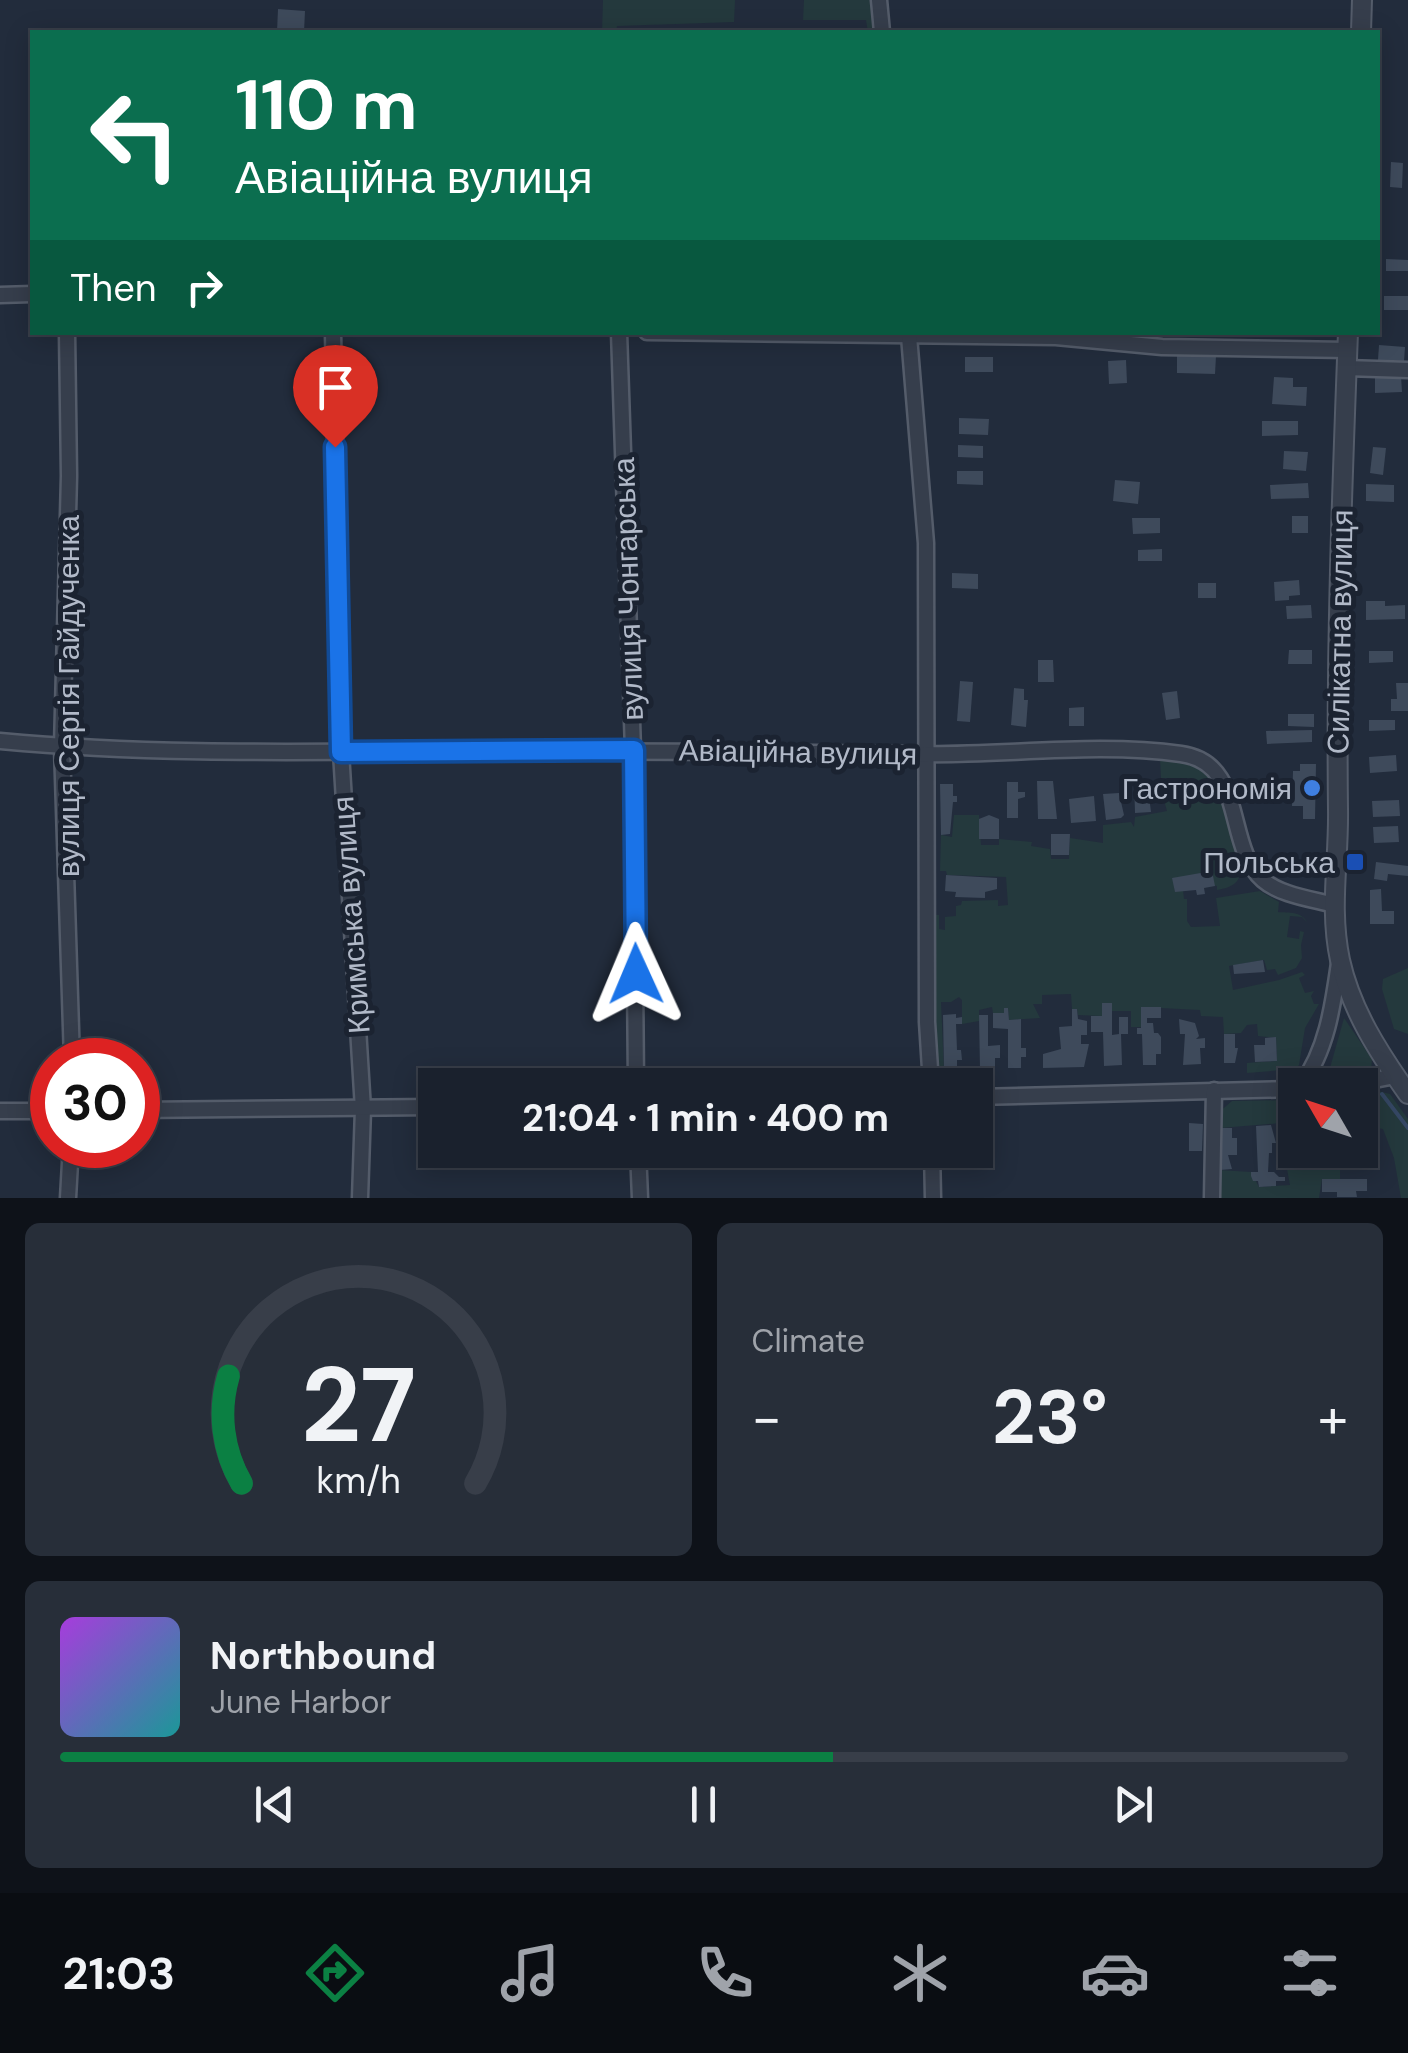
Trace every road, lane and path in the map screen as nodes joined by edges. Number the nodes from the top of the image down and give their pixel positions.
1 (879, 0) edge
2 (1362, 0) edge
3 (882, 30) edge
4 (1361, 30) edge
5 (0, 294) edge
6 (30, 294) edge
7 (67, 335) edge
8 (333, 335) edge
9 (618, 335) edge
10 (900, 335) edge
11 (1347, 350) edge
12 (1408, 370) edge
13 (0, 741) edge
14 (62, 747) junction
15 (634, 750) junction
16 (341, 752) junction
17 (926, 754) junction
18 (1334, 905) junction
19 (1340, 959) junction
20 (71, 1038) edge
21 (636, 1068) edge
22 (931, 1068) edge
23 (1313, 1068) edge
24 (1395, 1076) junction
25 (1378, 1079) edge
26 (1278, 1089) edge
27 (1214, 1090) junction
28 (1408, 1094) edge
29 (993, 1096) edge
30 (418, 1107) edge
31 (363, 1109) junction
32 (160, 1110) edge
33 (0, 1111) edge
34 (30, 1111) edge
35 (70, 1168) edge
36 (639, 1168) edge
37 (932, 1168) edge
38 (68, 1198) edge
39 (360, 1198) edge
40 (640, 1198) edge
41 (933, 1198) edge
42 (1212, 1198) edge

1 - 3 street
2 - 4 street
5 - 6 street
7 - 14 street, вулиця Сергія Гайдученка
8 - 16 street, Кримська вулиця
9 - 15 street, вулиця Чонгарська
10 - 11 street
10 - 17 street
11 - 12 street
11 - 18 street, Силікатна вулиця
13 - 14 street, Авіаційна вулиця
14 - 16 street, Авіаційна вулиця
14 - 20 street, вулиця Сергія Гайдученка
15 - 16 street, Авіаційна вулиця
15 - 17 street, Авіаційна вулиця
15 - 21 street, вулиця Чонгарська
16 - 31 street, Кримська вулиця
17 - 18 street, Авіаційна вулиця
17 - 22 street
18 - 19 street, Силікатна вулиця
19 - 23 street
19 - 24 street, Силікатна вулиця
24 - 25 street
24 - 28 street, Силікатна вулиця
26 - 27 street
27 - 29 street
27 - 42 street
30 - 31 street
31 - 32 street
31 - 39 street, Кримська вулиця
33 - 34 street
35 - 38 street
36 - 40 street
37 - 41 street

